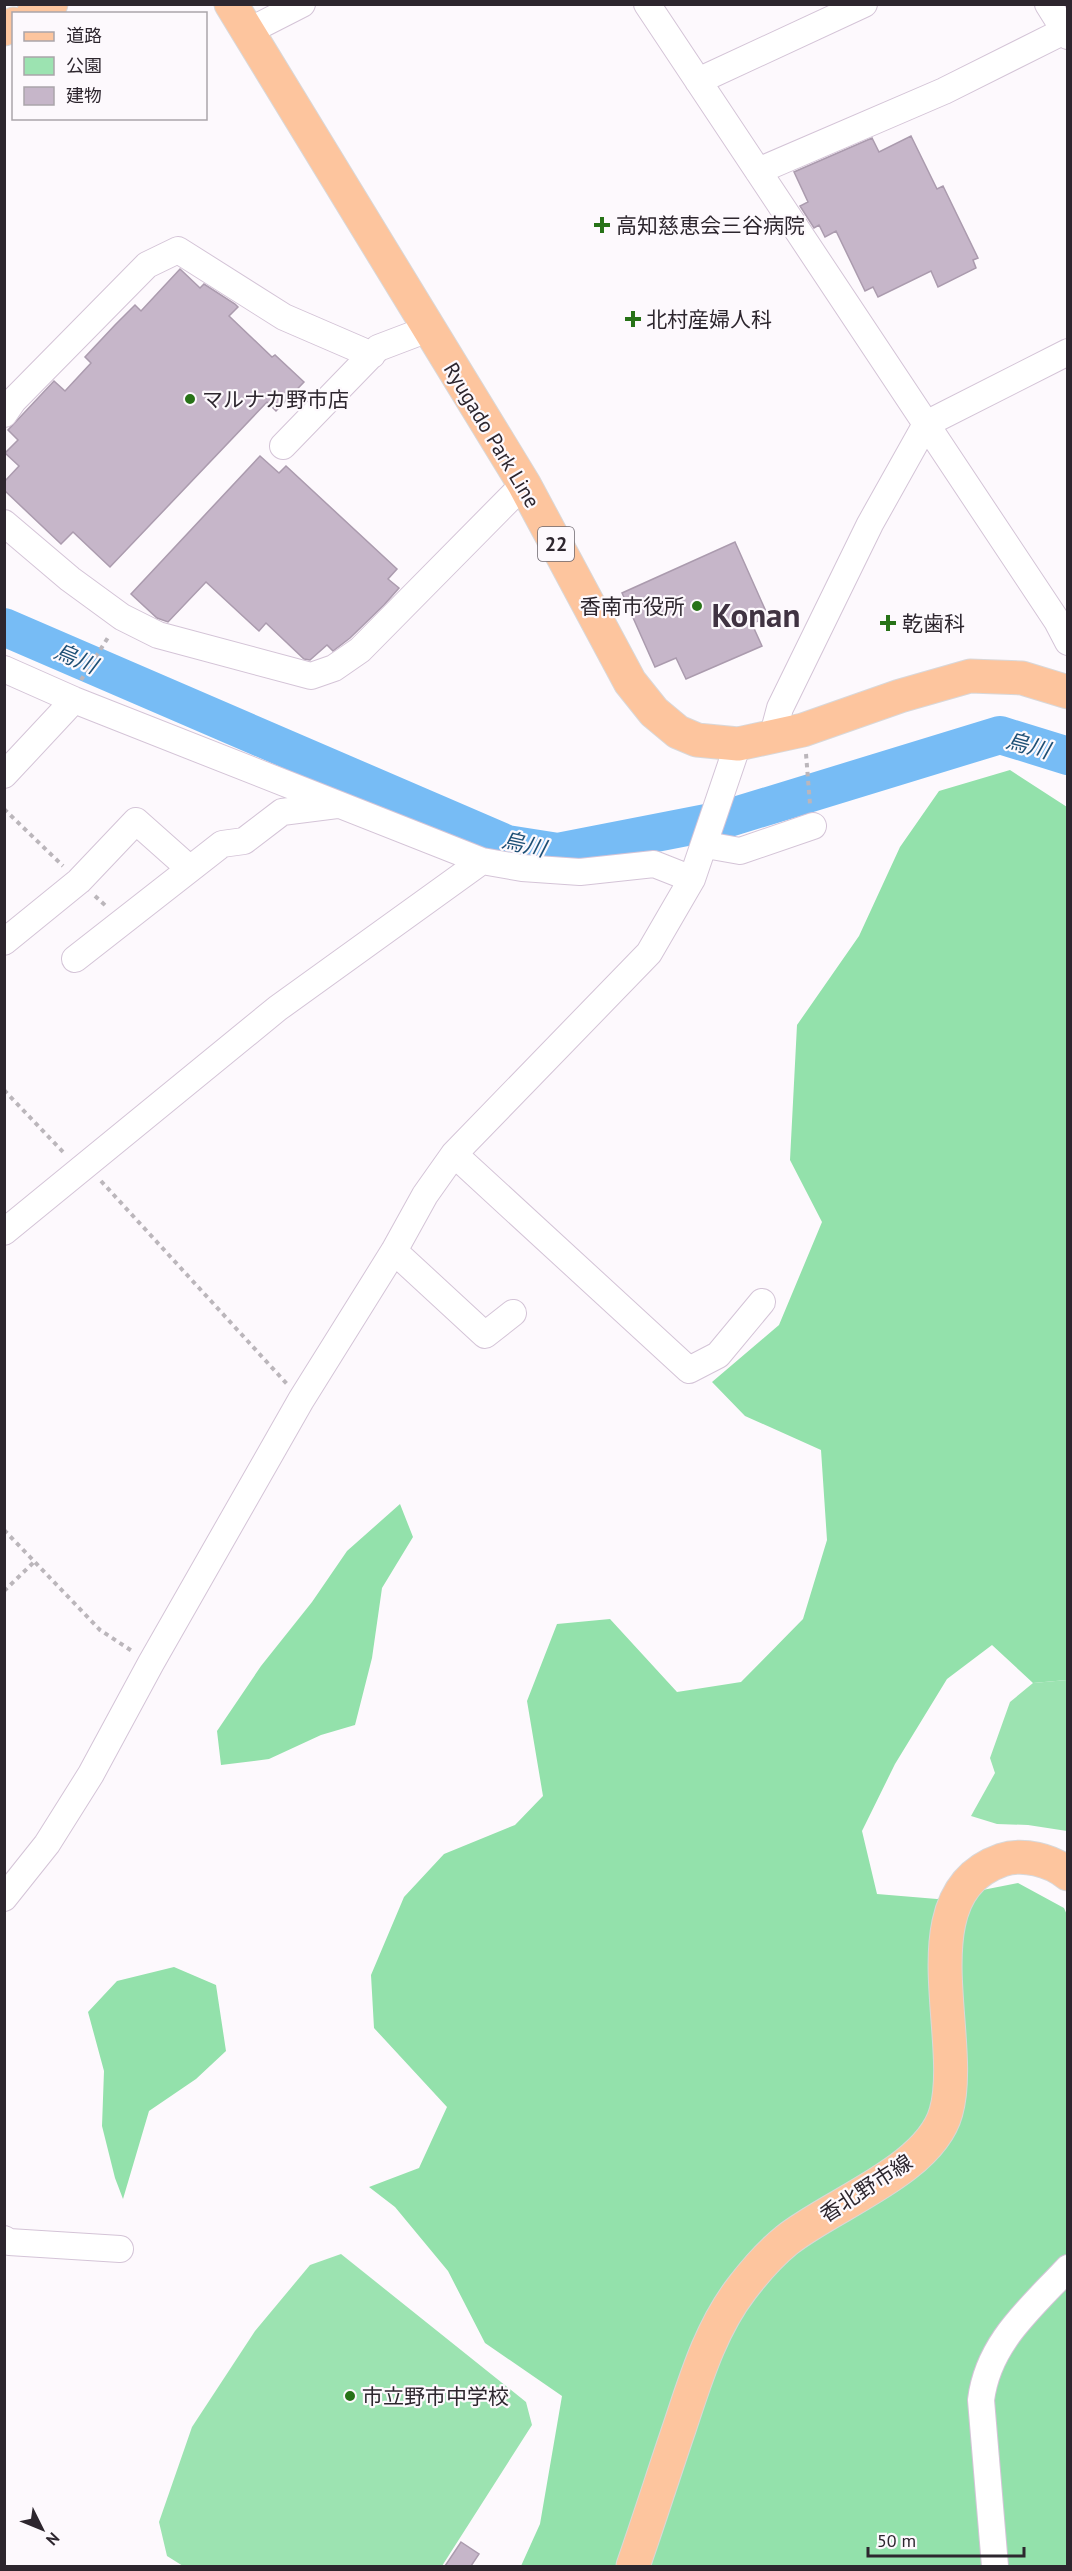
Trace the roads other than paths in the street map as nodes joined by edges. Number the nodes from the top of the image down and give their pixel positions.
1 (51, 4) edge
2 (302, 4) edge
3 (647, 4) edge
4 (864, 4) edge
5 (1048, 4) edge
6 (37, 12) edge
7 (239, 18) edge
8 (1066, 34) edge
9 (698, 81) junction
10 (758, 171) junction
11 (428, 329) junction
12 (1068, 352) edge
13 (372, 355) junction
14 (4, 414) edge
15 (926, 424) junction
16 (283, 446) dead end
17 (524, 484) junction
18 (4, 523) edge
19 (1068, 642) edge
20 (4, 669) edge
21 (1068, 692) edge
22 (71, 699) junction
23 (772, 738) junction
24 (734, 756) junction
25 (4, 776) edge
26 (340, 805) junction
27 (812, 817) road end
28 (706, 845) junction
29 (482, 861) junction
30 (190, 869) junction
31 (692, 879) junction
32 (4, 942) edge
33 (75, 959) dead end
34 (453, 1154) junction
35 (4, 1232) edge
36 (394, 1251) junction
37 (762, 1302) dead end
38 (513, 1312) dead end
39 (1068, 1874) edge
40 (4, 1898) edge
41 (4, 2239) edge
42 (120, 2249) dead end
43 (1068, 2268) edge
44 (633, 2566) edge
45 (995, 2566) edge

1 - 6 main road
2 - 7 street
3 - 9 street
4 - 9 street
5 - 8 street
7 - 11 main road, Ryugado Park Line / 22
8 - 10 street
9 - 10 street
10 - 15 street
11 - 13 street
11 - 17 main road, Ryugado Park Line / 22
12 - 15 street
13 - 14 street
13 - 16 street
15 - 19 street
15 - 23 street
17 - 18 street
17 - 24 main road, Ryugado Park Line / 22
20 - 22 street
21 - 23 main road, Ryugado Park Line / 22
22 - 25 street
22 - 26 street
23 - 24 main road, Ryugado Park Line / 22
24 - 28 street
26 - 29 street
26 - 30 street
27 - 28 street
28 - 31 street
29 - 31 street
29 - 35 street
30 - 32 street
30 - 33 street
31 - 34 street
34 - 36 street
34 - 37 street
36 - 38 street
36 - 40 street
39 - 44 main road, 香北野市線
41 - 42 street
43 - 45 street

